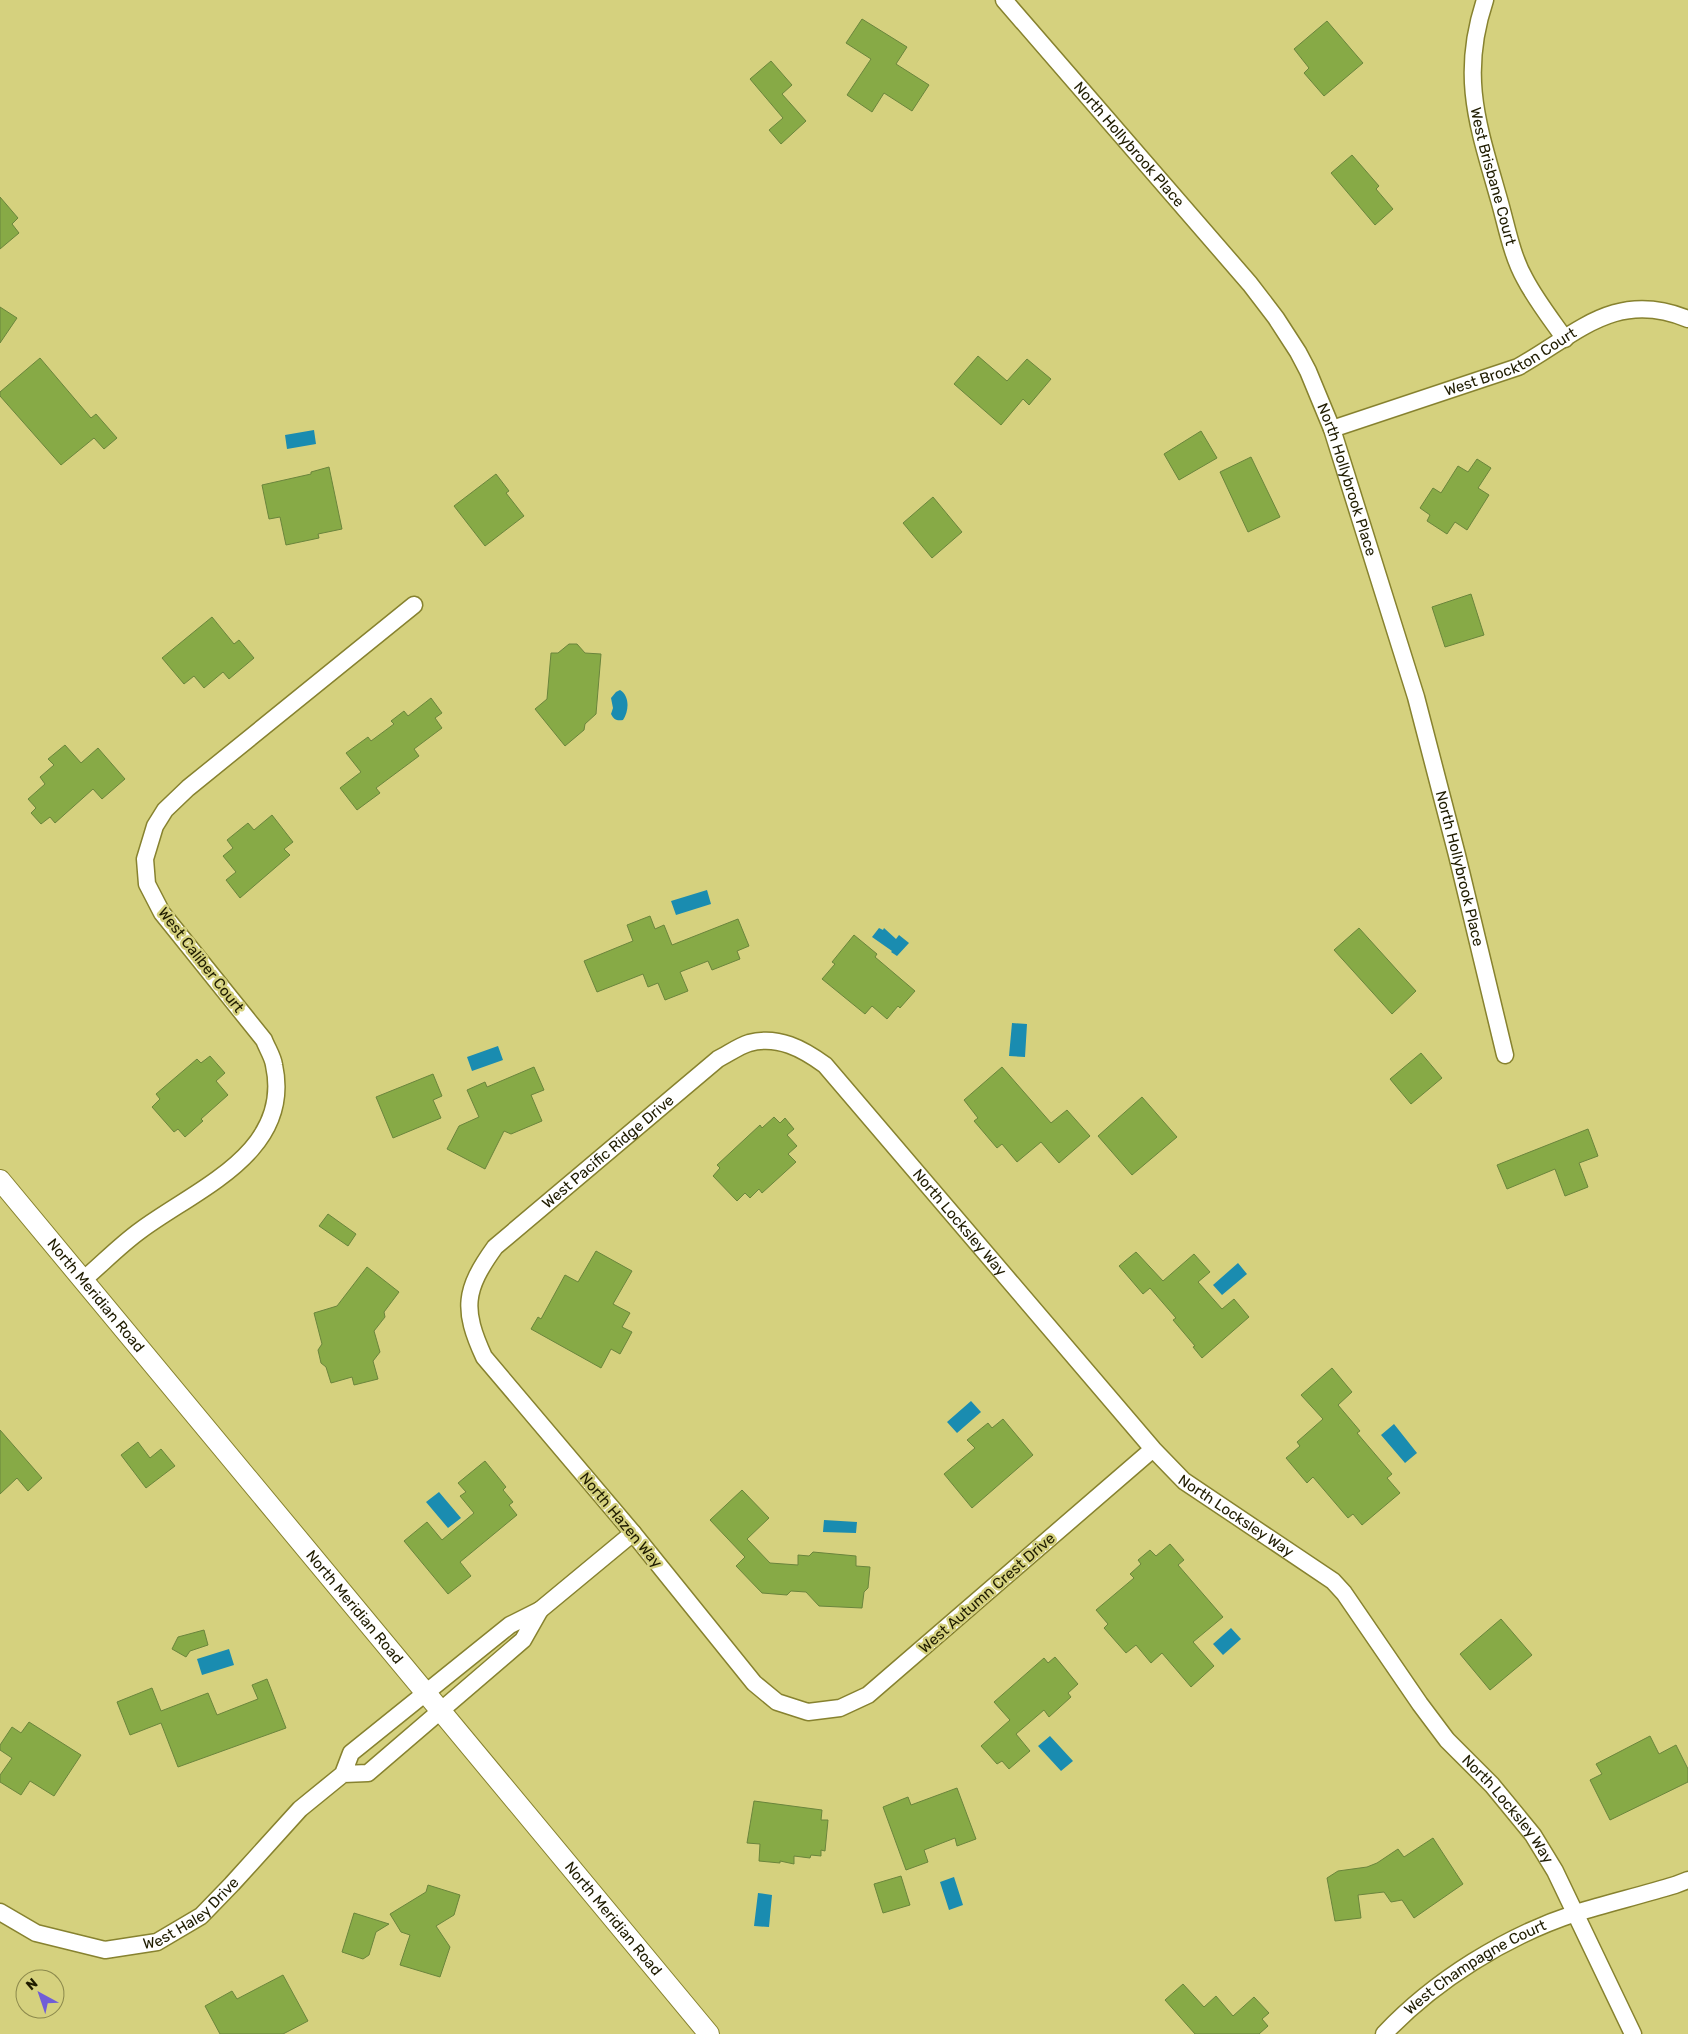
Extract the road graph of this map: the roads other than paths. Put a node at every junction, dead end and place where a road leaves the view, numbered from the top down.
1 (1004, 0) edge
2 (1485, 0) edge
3 (1688, 319) edge
4 (1565, 339) junction
5 (1332, 429) junction
6 (414, 605) dead end
7 (779, 1041) joint
8 (1506, 1055) dead end
9 (0, 1180) edge
10 (83, 1280) junction
11 (468, 1300) joint
12 (1153, 1449) junction
13 (633, 1533) junction
14 (540, 1610) junction
15 (426, 1693) junction
16 (441, 1711) junction
17 (808, 1712) joint
18 (343, 1774) junction
19 (1688, 1880) edge
20 (0, 1912) edge
21 (1575, 1914) junction
22 (709, 2034) edge
23 (1384, 2034) edge
24 (1633, 2034) edge

1 - 5 street, North Hollybrook Place
2 - 4 street, West Brisbane Court
3 - 4 street, West Brockton Court
4 - 5 street, West Brockton Court
5 - 8 street, North Hollybrook Place
6 - 10 street, West Caliber Court
7 - 11 street, West Pacific Ridge Drive
7 - 12 street, North Locksley Way
9 - 10 street, North Meridian Road
10 - 15 street, North Meridian Road
11 - 13 street, North Hazen Way
12 - 17 street, West Autumn Crest Drive
12 - 21 street, North Locksley Way
13 - 14 street, West Haley Drive
13 - 17 street, North Hazen Way
14 - 15 street, West Haley Drive
14 - 16 street, West Haley Drive
15 - 16 street, North Meridian Road
15 - 18 street, West Haley Drive
16 - 18 street, West Haley Drive
16 - 22 street, North Meridian Road
18 - 20 street, West Haley Drive
19 - 21 street, West Champagne Court
21 - 23 street, West Champagne Court
21 - 24 street, North Locksley Way

